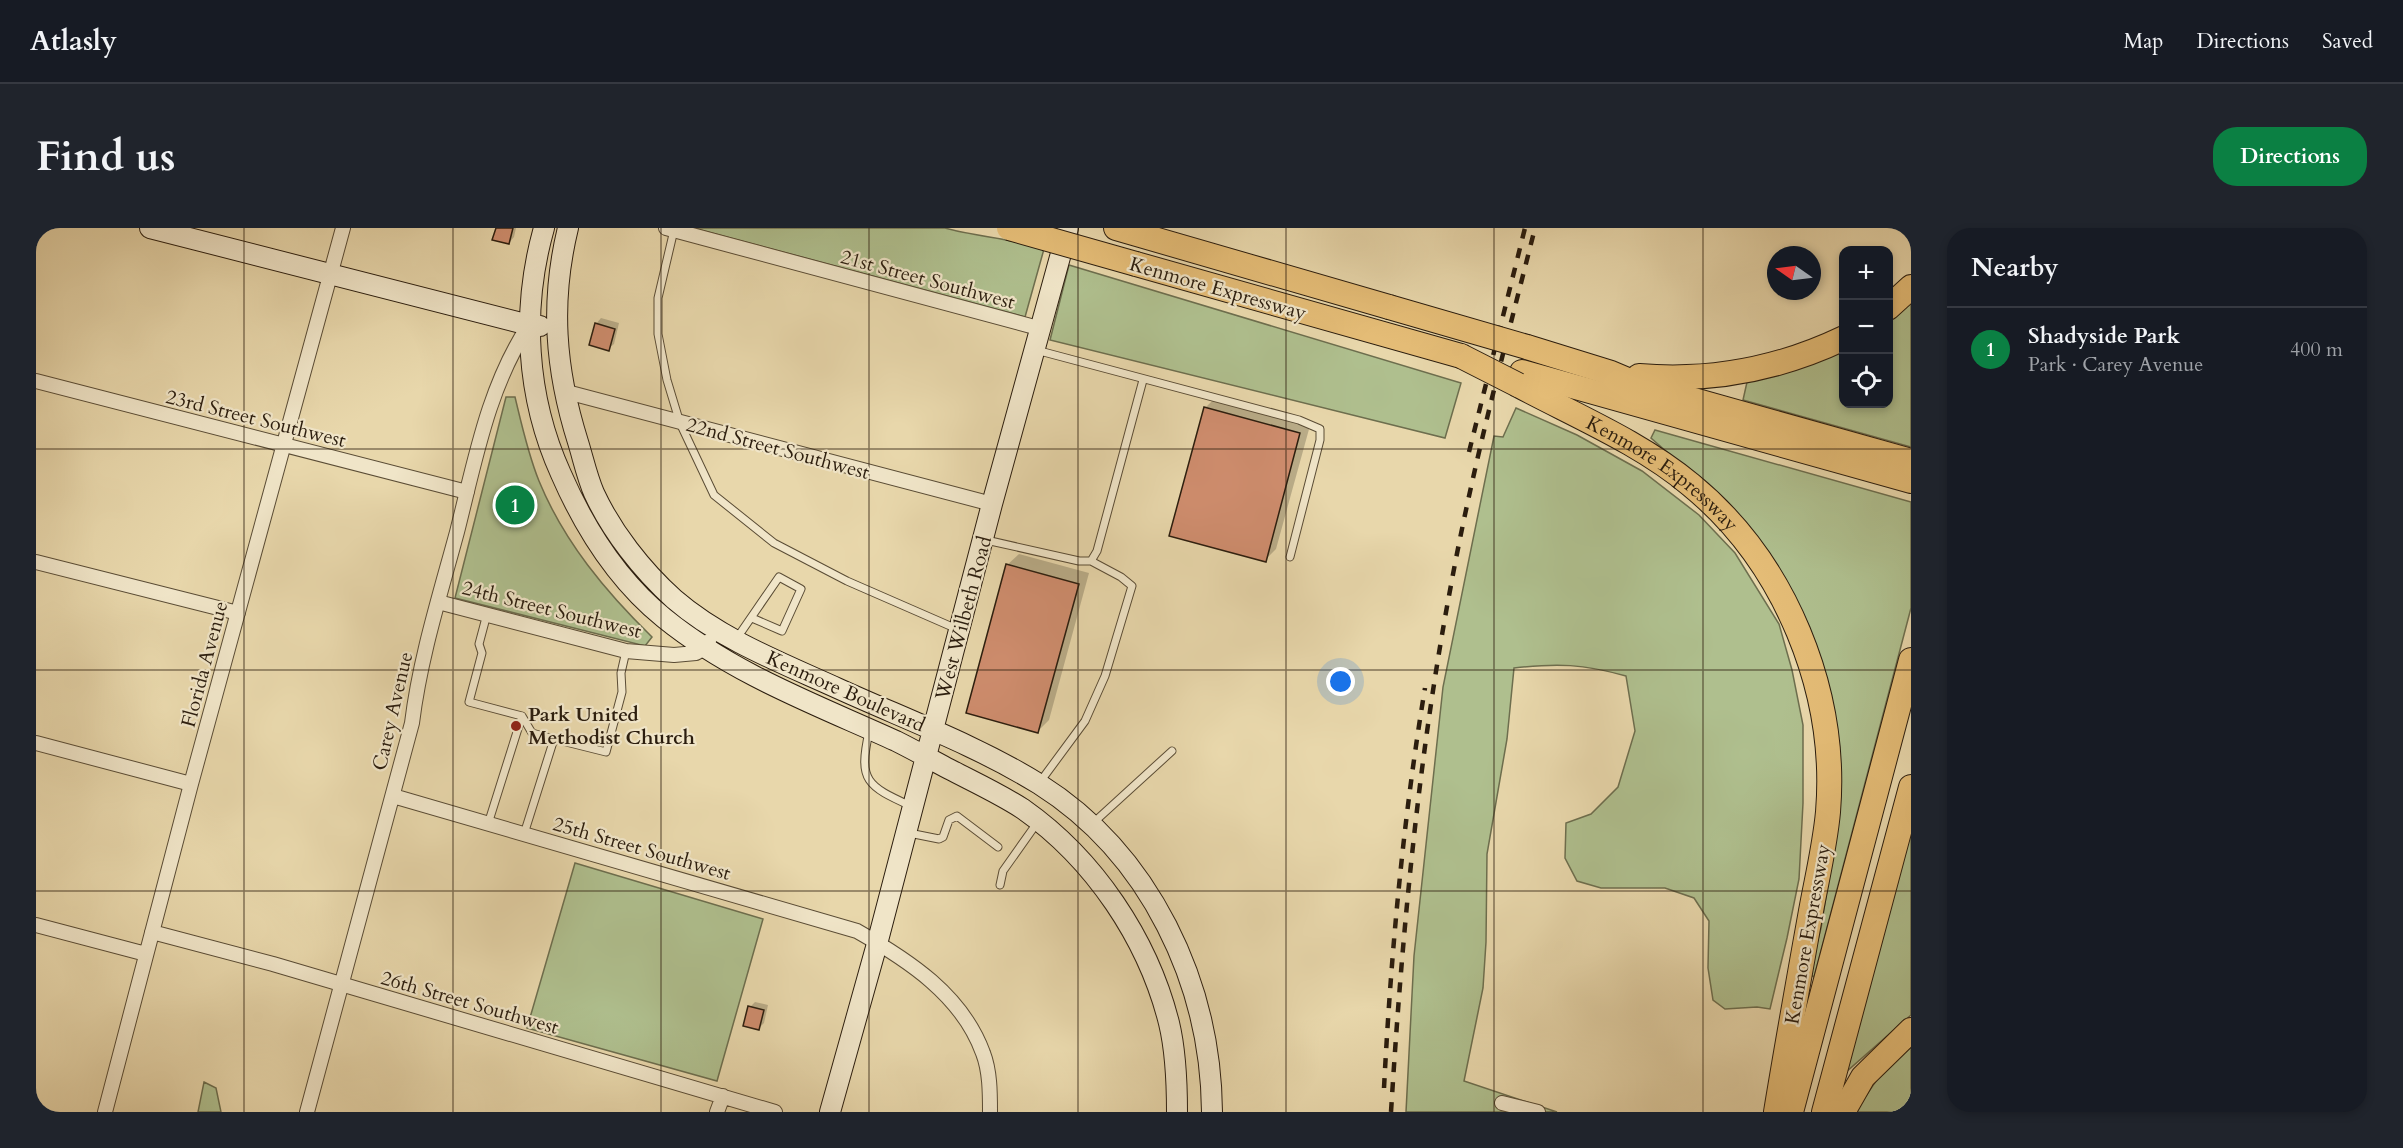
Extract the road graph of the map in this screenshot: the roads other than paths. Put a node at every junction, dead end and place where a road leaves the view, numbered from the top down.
1 (150, 228) edge
2 (343, 228) edge
3 (544, 228) edge
4 (568, 228) edge
5 (1009, 228) edge
6 (1068, 228) edge
7 (1116, 228) edge
8 (670, 229) edge
9 (330, 274) junction
10 (1911, 287) edge
11 (1893, 303) edge
12 (529, 325) junction
13 (556, 327) junction
14 (1042, 329) junction
15 (1839, 340) edge
16 (1036, 350) junction
17 (1611, 374) junction
18 (1520, 379) junction
19 (1143, 380) junction
20 (36, 381) edge
21 (563, 391) junction
22 (680, 423) junction
23 (285, 445) junction
24 (1911, 461) edge
25 (1911, 481) edge
26 (467, 492) junction
27 (992, 504) junction
28 (983, 540) junction
29 (1290, 557) dead end
30 (1091, 561) junction
31 (36, 562) edge
32 (438, 602) junction
33 (238, 613) junction
34 (487, 614) junction
35 (752, 618) junction
36 (714, 628) junction
37 (960, 630) junction
38 (736, 640) junction
39 (705, 648) junction
40 (626, 651) junction
41 (1911, 660) edge
42 (522, 716) junction
43 (870, 729) junction
44 (933, 730) junction
45 (554, 740) junction
46 (36, 743) edge
47 (1172, 751) dead end
48 (926, 757) junction
49 (191, 784) junction
50 (1039, 784) junction
51 (1911, 787) edge
52 (393, 796) junction
53 (913, 807) junction
54 (1038, 821) junction
55 (488, 824) junction
56 (1090, 826) junction
57 (907, 832) junction
58 (524, 834) junction
59 (998, 847) dead end
60 (1000, 885) dead end
61 (36, 925) edge
62 (153, 932) junction
63 (878, 944) junction
64 (146, 954) junction
65 (341, 985) junction
66 (1911, 1030) edge
67 (723, 1096) junction
68 (1502, 1103) dead end
69 (737, 1106) edge
70 (105, 1112) edge
71 (307, 1112) edge
72 (717, 1112) edge
73 (775, 1112) edge
74 (830, 1112) edge
75 (990, 1112) edge
76 (1177, 1112) edge
77 (1212, 1112) edge
78 (1538, 1112) edge
79 (1776, 1112) edge
80 (1791, 1112) edge
81 (1824, 1112) edge
82 (1843, 1112) edge

1 - 9 main road
2 - 9 street, Florida Avenue
3 - 12 main road, Kenmore Boulevard
4 - 13 main road, Kenmore Boulevard
5 - 18 highway, Kenmore Expressway, bridge
6 - 14 main road, West Wilbeth Road
7 - 17 highway, Kenmore Expressway, bridge
8 - 14 street, 21st Street Southwest
8 - 22 lane
9 - 12 main road
9 - 23 street, Florida Avenue
10 - 11 highway
12 - 13 main road
12 - 26 street, Carey Avenue
12 - 39 main road, Kenmore Boulevard
13 - 21 main road, Kenmore Boulevard
14 - 16 main road, West Wilbeth Road
15 - 17 highway
16 - 19 lane
16 - 27 main road, West Wilbeth Road
17 - 24 highway, Kenmore Expressway
18 - 25 highway
18 - 79 highway, Kenmore Expressway
19 - 29 lane
19 - 30 lane
20 - 23 street, 23rd Street Southwest
21 - 22 street, 22nd Street Southwest
21 - 36 main road, Kenmore Boulevard
22 - 27 street, 22nd Street Southwest
22 - 37 lane
23 - 26 street, 23rd Street Southwest
23 - 33 street, Florida Avenue
26 - 32 street, Carey Avenue
27 - 28 main road, West Wilbeth Road
28 - 30 lane
28 - 37 main road, West Wilbeth Road
30 - 50 lane
31 - 33 street
32 - 34 street, 24th Street Southwest
32 - 52 street, Carey Avenue
33 - 49 street, Florida Avenue
34 - 40 street, 24th Street Southwest
34 - 42 lane
35 - 35 lane
35 - 38 lane
36 - 38 main road, Kenmore Boulevard
36 - 39 street
37 - 44 main road, West Wilbeth Road
38 - 44 main road, Kenmore Boulevard
39 - 40 street, 24th Street Southwest
39 - 43 main road, Kenmore Boulevard
40 - 45 lane
41 - 80 highway
42 - 45 lane
42 - 55 lane
43 - 48 main road, Kenmore Boulevard
43 - 53 lane
44 - 48 main road, West Wilbeth Road
44 - 50 main road, Kenmore Boulevard
45 - 58 lane
46 - 49 street
47 - 56 lane
48 - 53 main road, West Wilbeth Road
48 - 54 main road, Kenmore Boulevard
49 - 62 street, Florida Avenue
50 - 56 main road, Kenmore Boulevard
51 - 81 highway
52 - 55 street, 25th Street Southwest
52 - 65 street, Carey Avenue
53 - 57 main road, West Wilbeth Road
54 - 60 lane
54 - 76 main road, Kenmore Boulevard
55 - 58 street, 25th Street Southwest
56 - 77 main road, Kenmore Boulevard
57 - 59 lane
57 - 63 main road, West Wilbeth Road
58 - 63 street, 25th Street Southwest
61 - 64 street
62 - 64 street, Florida Avenue
62 - 65 street, 26th Street Southwest
63 - 74 main road, West Wilbeth Road
63 - 75 street, 25th Street Southwest
64 - 70 street, Florida Avenue
65 - 67 street, 26th Street Southwest
65 - 71 street, Carey Avenue
66 - 82 highway
67 - 69 street, 26th Street Southwest
67 - 72 street
68 - 78 street
69 - 73 street, 26th Street Southwest

